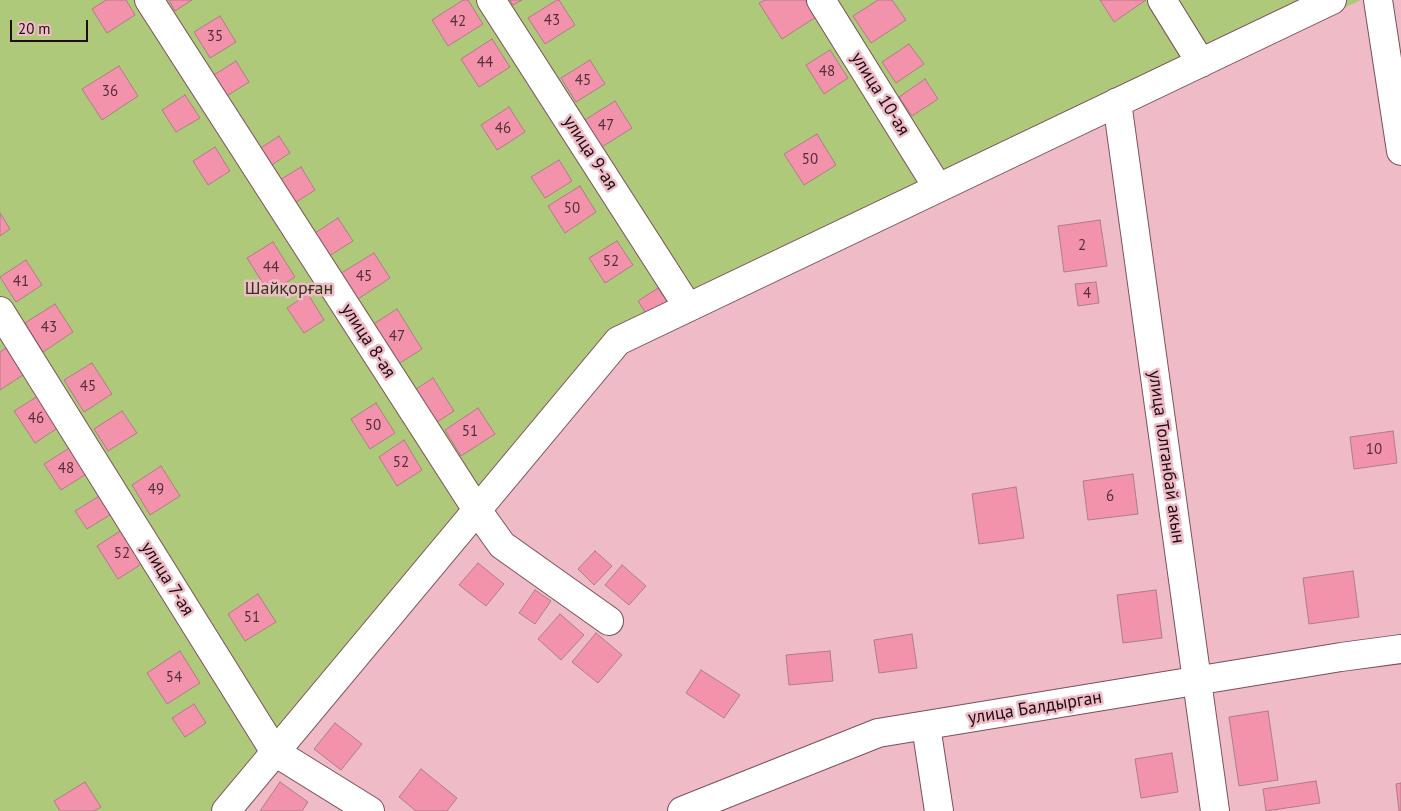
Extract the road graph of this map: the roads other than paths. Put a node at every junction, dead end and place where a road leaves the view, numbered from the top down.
1 (149, 0) edge
2 (491, 0) edge
3 (821, 0) edge
4 (1162, 0) edge
5 (1332, 0) edge
6 (1378, 0) edge
7 (1201, 63) junction
8 (1117, 102) junction
9 (1401, 151) edge
10 (938, 188) junction
11 (688, 307) junction
12 (0, 311) edge
13 (477, 510) junction
14 (609, 621) dead end
15 (1401, 649) edge
16 (1197, 681) junction
17 (926, 726) junction
18 (275, 752) junction
19 (226, 811) edge
20 (370, 811) edge
21 (682, 811) edge
22 (938, 811) edge
23 (1215, 811) edge

1 - 13 street, улица 8-ая
2 - 11 street, улица 9-ая
3 - 10 street, улица 10-ая
4 - 7 street
5 - 7 street
6 - 9 street
7 - 8 street
8 - 10 street
8 - 16 street, улица Толганбай акын
10 - 11 street
11 - 13 street
12 - 18 street, улица 7-ая
13 - 14 street, улица 8-ая
13 - 18 street
15 - 16 street, улица Балдырган
16 - 17 street, улица Балдырган
16 - 23 street, улица Толганбай акын
17 - 21 street, улица Балдырган
17 - 22 street
18 - 19 street
18 - 20 street, улица 7-ая

